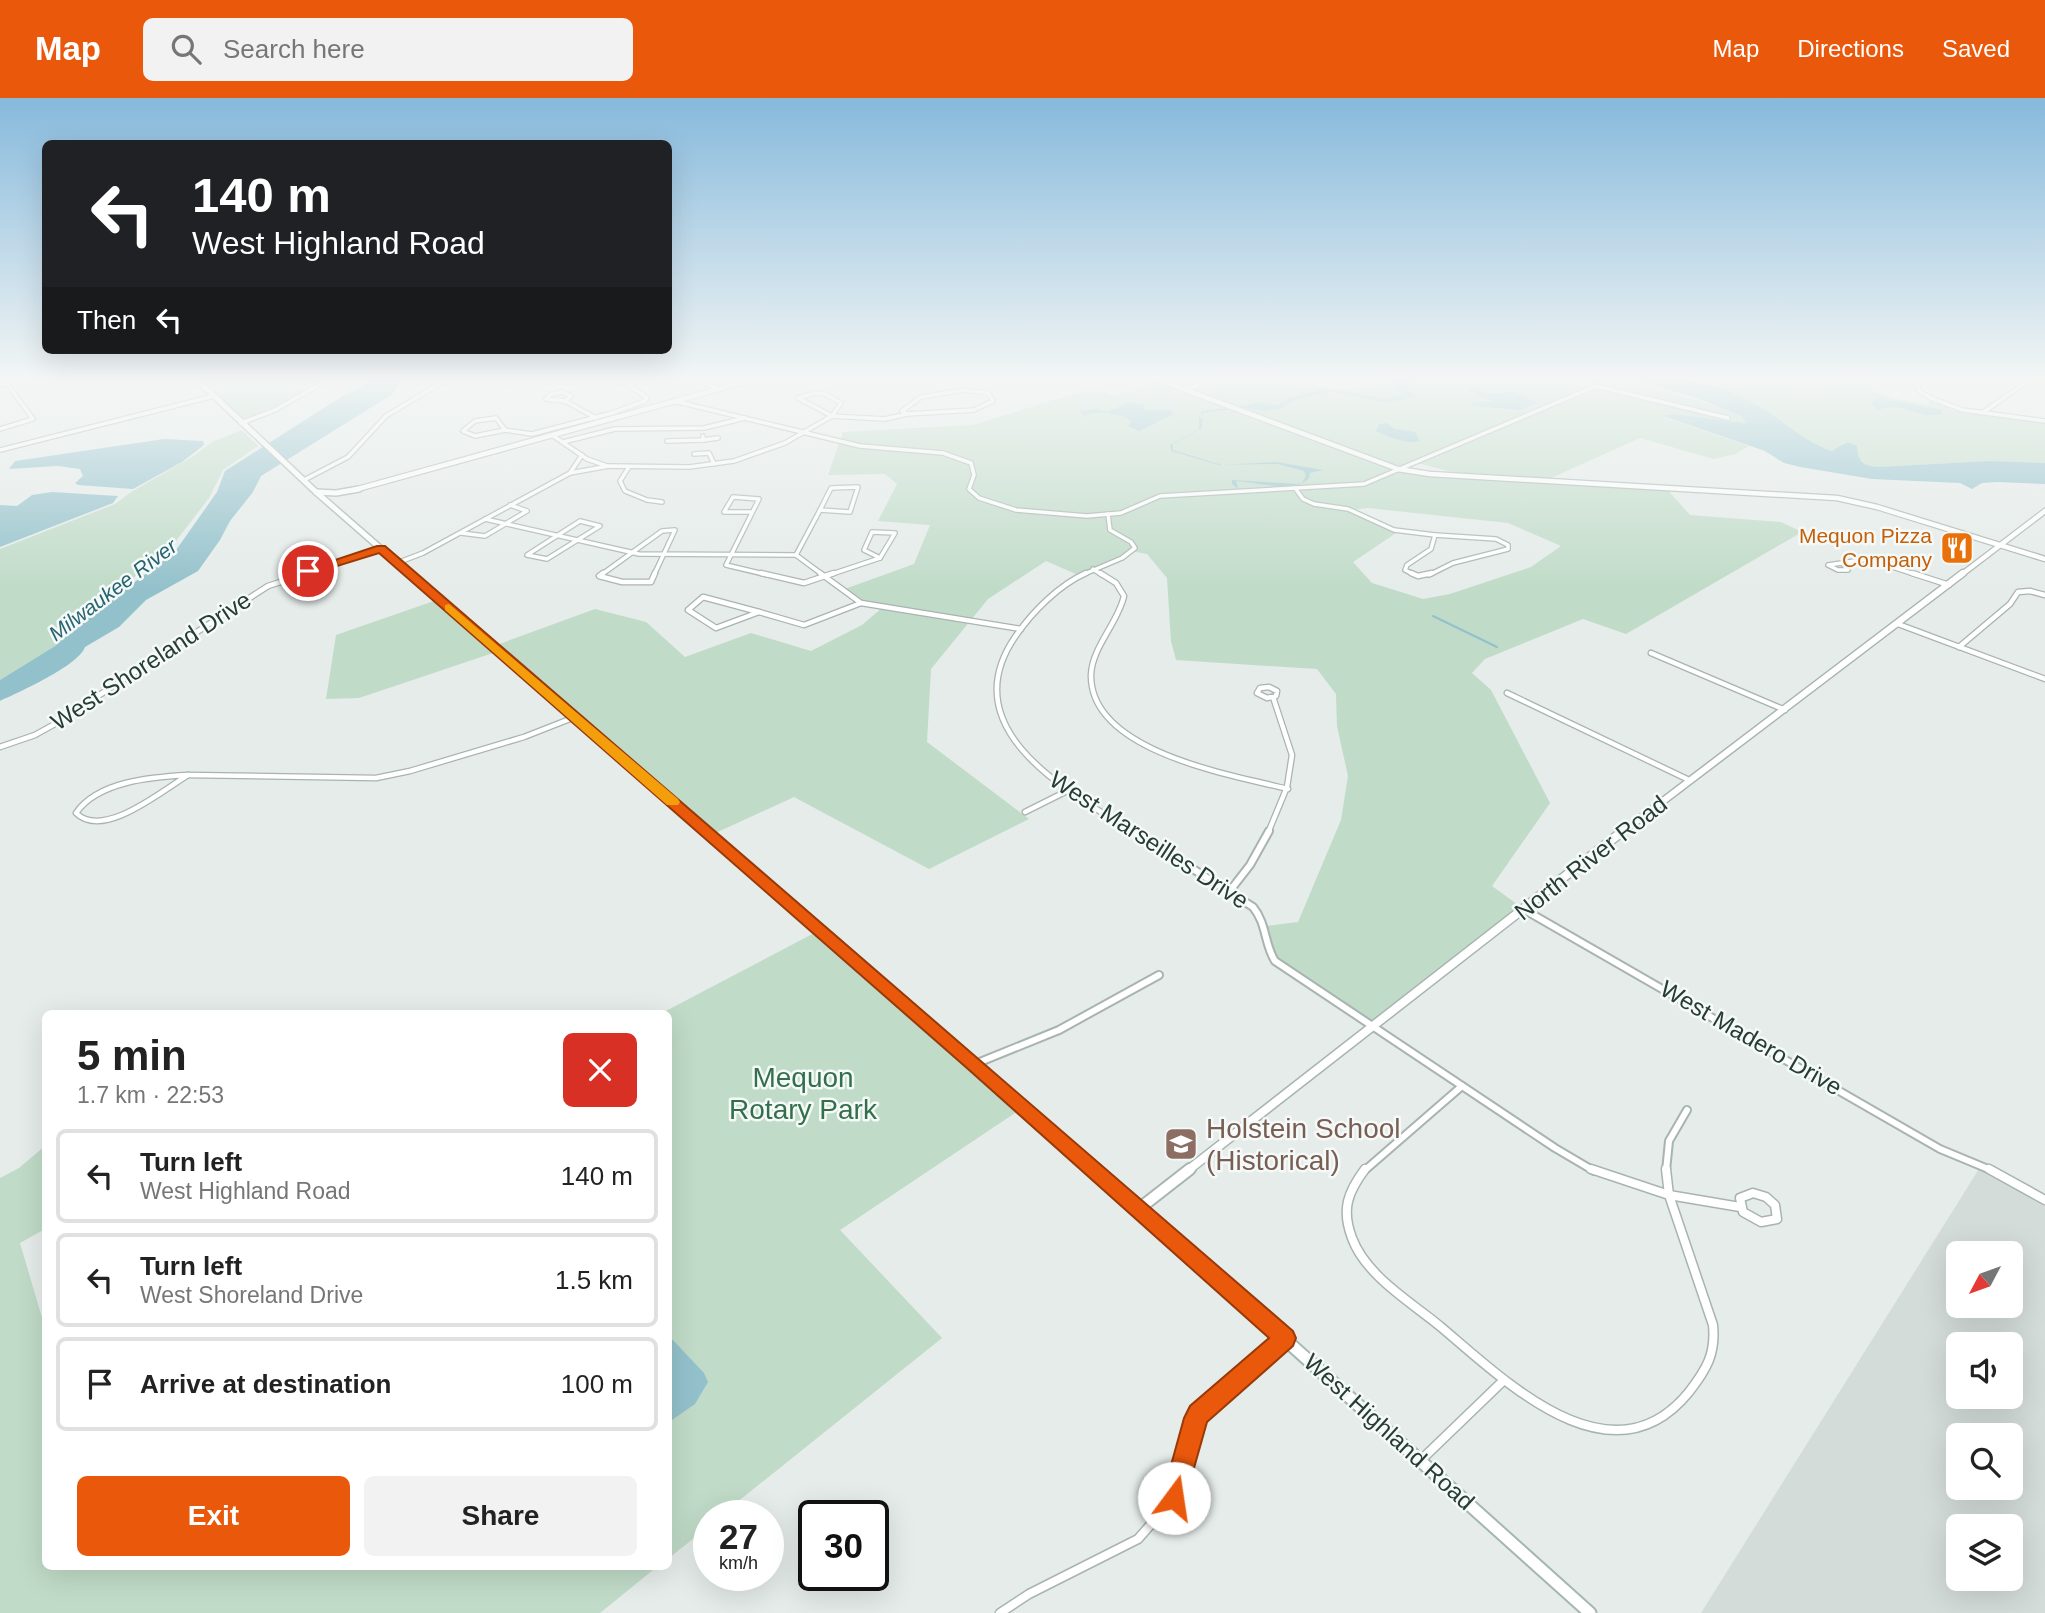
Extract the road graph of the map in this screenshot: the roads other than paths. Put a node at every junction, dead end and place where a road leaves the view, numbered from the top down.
1 (268, 448) edge
2 (357, 448) edge
3 (507, 448) edge
4 (571, 448) edge
5 (773, 448) edge
6 (880, 448) edge
7 (1341, 448) edge
8 (1450, 448) edge
9 (694, 454) dead end
10 (582, 455) junction
11 (714, 464) junction
12 (609, 466) junction
13 (629, 467) junction
14 (1398, 469) junction
15 (569, 473) junction
16 (304, 480) junction
17 (1295, 488) junction
18 (359, 489) junction
19 (316, 492) junction
20 (324, 499) junction
21 (662, 502) dead end
22 (510, 505) junction
23 (820, 510) junction
24 (752, 512) junction
25 (2045, 512) edge
26 (1108, 514) junction
27 (485, 519) junction
28 (506, 524) junction
29 (460, 533) junction
30 (1435, 535) junction
31 (556, 536) junction
32 (578, 541) junction
33 (2001, 545) junction
34 (381, 548) junction
35 (629, 552) junction
36 (663, 555) junction
37 (732, 555) junction
38 (796, 555) junction
39 (880, 558) junction
40 (2045, 559) edge
41 (397, 563) junction
42 (1843, 564) dead end
43 (1093, 569) junction
44 (823, 576) junction
45 (1949, 584) junction
46 (2045, 595) edge
47 (861, 603) junction
48 (759, 612) junction
49 (1898, 624) junction
50 (1021, 629) junction
51 (1959, 647) junction
52 (1651, 653) dead end
53 (2045, 678) edge
54 (1507, 693) dead end
55 (1273, 697) dead end
56 (1785, 709) junction
57 (575, 717) junction
58 (0, 747) edge
59 (188, 775) junction
60 (1689, 780) junction
61 (1288, 789) junction
62 (1069, 790) junction
63 (1025, 812) dead end
64 (1229, 892) junction
65 (1525, 910) junction
66 (1159, 975) dead end
67 (1375, 1027) junction
68 (975, 1064) junction
69 (1462, 1086) junction
70 (1687, 1110) dead end
71 (1669, 1195) junction
72 (2045, 1200) edge
73 (1740, 1207) junction
74 (1140, 1208) junction
75 (1285, 1338) junction
76 (1504, 1380) junction
77 (1421, 1460) junction
78 (1000, 1613) edge
79 (1590, 1613) edge

1 - 16 main road, West Highland Road
2 - 16 street
3 - 18 street
4 - 10 street
5 - 11 street
6 - 26 street
7 - 14 street
8 - 14 street
9 - 11 street
10 - 12 street
10 - 15 street
11 - 13 street
12 - 13 street
12 - 15 street
13 - 21 street
14 - 17 street
14 - 33 street
15 - 22 street
16 - 19 main road, West Highland Road
17 - 26 street
17 - 30 street
18 - 19 main road
18 - 20 street
19 - 20 main road, West Highland Road
20 - 34 main road, West Highland Road
22 - 27 street
22 - 28 street
23 - 23 street
23 - 38 street
24 - 24 street
24 - 37 street
25 - 33 street, North River Road
26 - 43 street, West Marseilles Drive
27 - 28 street
27 - 29 street
28 - 29 street
28 - 31 street
29 - 41 street
30 - 30 street
31 - 32 street
31 - 32 street
31 - 32 street
32 - 35 street
33 - 40 street
33 - 45 street, North River Road
34 - 41 main road, West Highland Road
34 - 58 street, West Shoreland Drive
35 - 36 street
35 - 36 street
35 - 36 street
36 - 37 street
37 - 38 street
37 - 44 street
38 - 44 street
39 - 39 street
39 - 44 street
41 - 57 main road, West Highland Road
42 - 45 street
43 - 50 street, West Marseilles Drive
43 - 61 street
44 - 47 street
45 - 49 street, North River Road
46 - 51 street
47 - 48 street
47 - 50 street
48 - 48 street
49 - 51 street
49 - 56 street, North River Road
50 - 62 street, West Marseilles Drive
51 - 53 street
52 - 56 street
54 - 60 street
55 - 61 street
56 - 60 street, North River Road
57 - 59 street
57 - 68 main road, West Highland Road
59 - 59 street
60 - 65 street, North River Road
61 - 64 street
62 - 63 street
62 - 64 street, West Marseilles Drive
64 - 67 street, West Marseilles Drive
65 - 67 street, North River Road
65 - 72 street, West Madero Drive
66 - 68 street
67 - 69 street, West Marseilles Drive
67 - 74 street, North River Road
68 - 74 main road, West Highland Road
69 - 71 street, West Marseilles Drive
69 - 76 street
70 - 71 street
71 - 73 street, West Marseilles Drive
71 - 76 street
73 - 73 street
74 - 75 main road, West Highland Road
75 - 77 main road, West Highland Road
75 - 78 street
76 - 77 street
77 - 79 main road, West Highland Road

